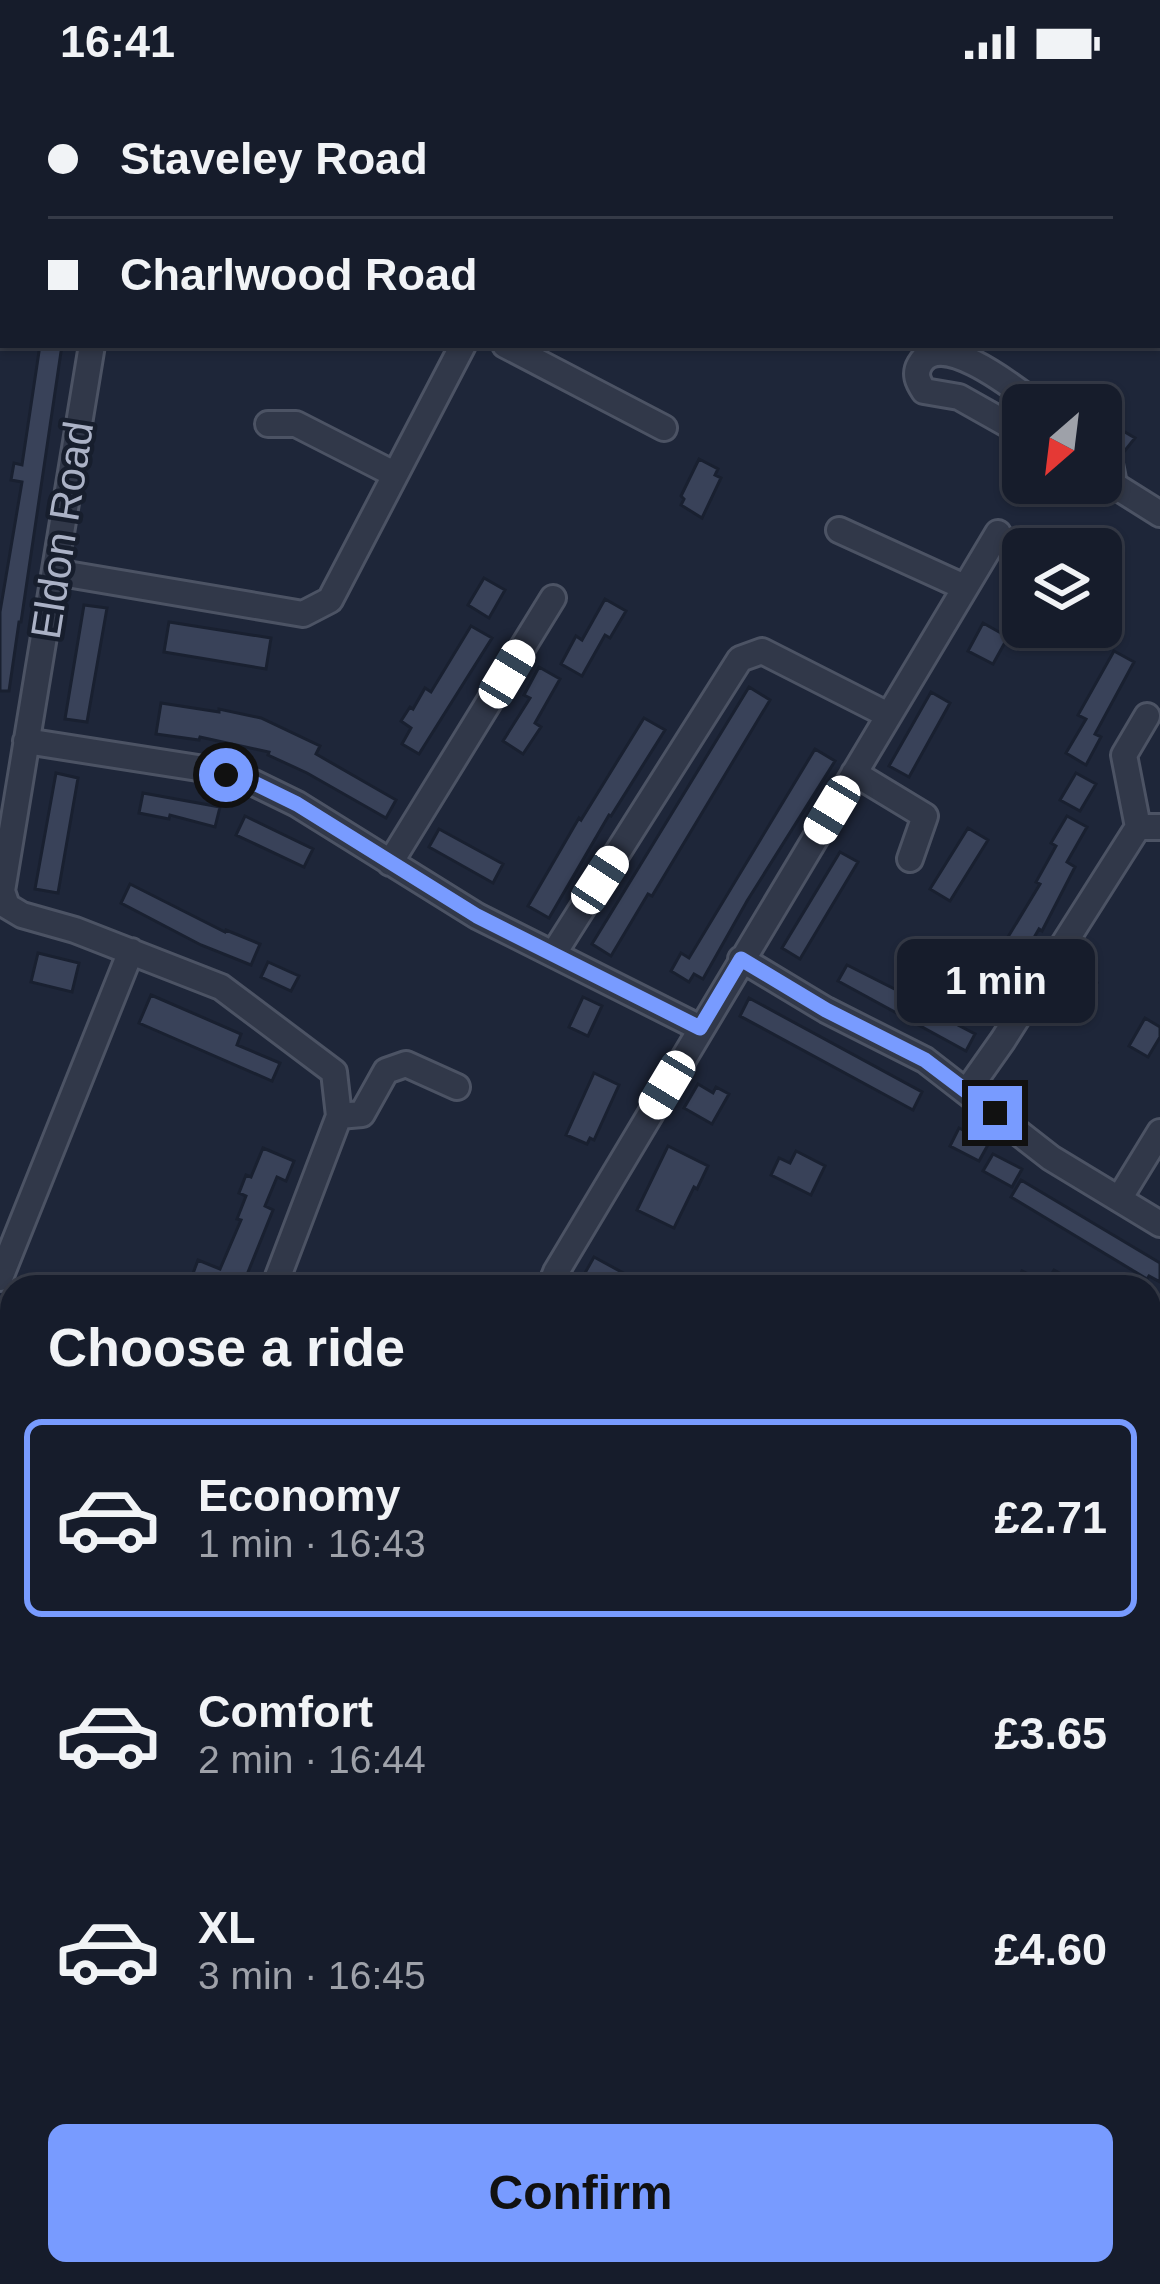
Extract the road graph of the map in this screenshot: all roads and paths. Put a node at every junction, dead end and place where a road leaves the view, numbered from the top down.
1 (92, 348) edge
2 (461, 348) edge
3 (511, 348) edge
4 (958, 357) junction
5 (1008, 384) edge
6 (952, 394) junction
7 (1002, 421) edge
8 (268, 424) dead end
9 (664, 428) dead end
10 (394, 474) junction
11 (1122, 490) edge
12 (1160, 514) edge
13 (839, 530) dead end
14 (998, 533) dead end
15 (55, 572) junction
16 (964, 587) junction
17 (553, 598) dead end
18 (888, 716) junction
19 (1147, 716) dead end
20 (26, 741) junction
21 (854, 773) junction
22 (1149, 827) edge
23 (910, 859) dead end
24 (390, 863) junction
25 (131, 951) junction
26 (554, 953) junction
27 (741, 959) junction
28 (700, 1028) junction
29 (457, 1087) dead end
30 (967, 1090) junction
31 (339, 1116) junction
32 (1160, 1132) edge
33 (1119, 1199) junction
34 (1160, 1224) edge
35 (1, 1275) edge
36 (279, 1275) edge
37 (555, 1275) edge

1 - 15 street, Eldon Road
2 - 10 street
3 - 9 street
4 - 5 street
4 - 6 street
4 - 6 street
6 - 7 street
8 - 10 street
10 - 15 street
11 - 12 street
13 - 16 street
14 - 16 street
15 - 20 street, Eldon Road
16 - 18 street
17 - 24 street
18 - 21 street
18 - 26 street
19 - 22 street
20 - 24 street
20 - 25 street, Eldon Road
21 - 23 street
21 - 27 street
22 - 30 street
24 - 26 street
25 - 31 street, Eldon Road
25 - 35 street
26 - 28 street
27 - 28 street
27 - 30 street
28 - 37 street
29 - 31 street
30 - 33 street
31 - 36 street
32 - 33 street
33 - 34 street

